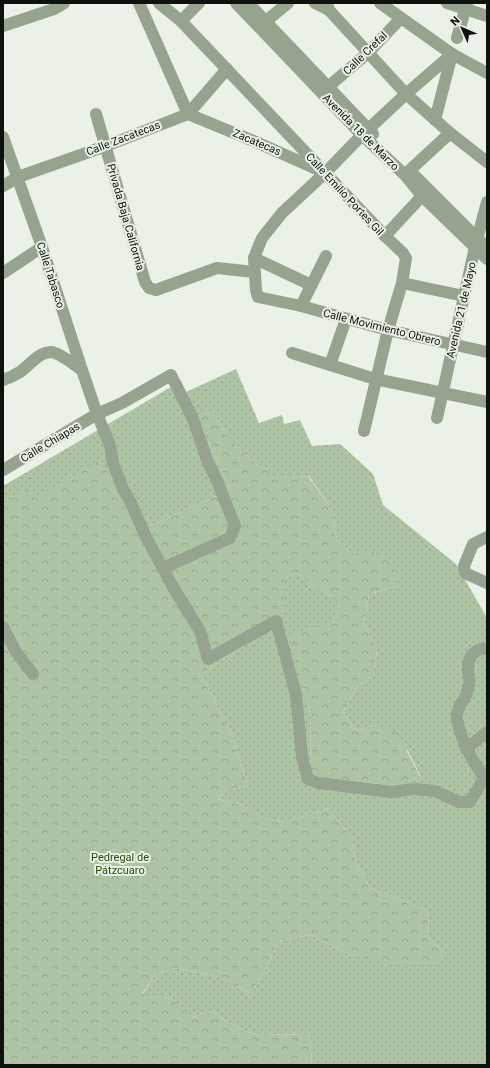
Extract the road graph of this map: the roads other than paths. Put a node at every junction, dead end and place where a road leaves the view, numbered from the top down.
1 (64, 3) edge
2 (139, 3) edge
3 (159, 3) edge
4 (199, 3) edge
5 (236, 3) edge
6 (248, 3) edge
7 (288, 3) edge
8 (315, 3) edge
9 (380, 3) edge
10 (446, 3) edge
11 (328, 6) edge
12 (467, 6) edge
13 (487, 16) edge
14 (400, 18) junction
15 (181, 21) junction
16 (266, 21) junction
17 (3, 26) edge
18 (457, 38) dead end
19 (369, 52) junction
20 (452, 54) junction
21 (227, 69) junction
22 (487, 73) edge
23 (329, 86) junction
24 (406, 94) junction
25 (96, 114) dead end
26 (188, 114) junction
27 (435, 120) junction
28 (365, 132) junction
29 (450, 133) junction
30 (3, 137) edge
31 (106, 146) junction
32 (487, 162) edge
33 (410, 170) junction
34 (325, 173) junction
35 (18, 177) junction
36 (3, 186) edge
37 (430, 199) junction
38 (487, 202) edge
39 (385, 236) junction
40 (476, 243) junction
41 (42, 247) junction
42 (487, 248) edge
43 (326, 256) dead end
44 (254, 258) junction
45 (487, 259) edge
46 (254, 272) junction
47 (3, 273) edge
48 (402, 283) junction
49 (311, 285) junction
50 (464, 296) junction
51 (301, 306) junction
52 (346, 319) junction
53 (388, 330) junction
54 (453, 344) junction
55 (487, 352) edge
56 (292, 353) dead end
57 (330, 365) junction
58 (82, 370) junction
59 (375, 379) junction
60 (3, 380) edge
61 (442, 392) junction
62 (487, 402) edge
63 (97, 414) junction
64 (437, 418) dead end
65 (364, 431) dead end
66 (3, 470) edge
67 (487, 537) edge
68 (163, 568) junction
69 (487, 583) edge
70 (3, 627) edge
71 (487, 649) edge
72 (33, 674) dead end
73 (487, 732) edge
74 (466, 749) junction
75 (485, 778) edge

1 - 17 street
2 - 26 street
3 - 15 street, Calle Emilio Portes Gil
4 - 15 street
5 - 28 street, Avenida 18 de Marzo
6 - 16 street, Avenida 18 de Marzo
7 - 16 street
8 - 11 street
9 - 14 street
10 - 12 street
11 - 19 street
12 - 13 street
12 - 18 street
14 - 19 street, Calle Crefal
14 - 20 street
15 - 21 street, Calle Emilio Portes Gil
16 - 23 street, Avenida 18 de Marzo
19 - 23 street, Calle Crefal
19 - 24 street
20 - 22 street
20 - 24 street
20 - 27 street
21 - 26 street, Calle Zacatecas
21 - 34 street, Calle Emilio Portes Gil
23 - 28 street, Avenida 18 de Marzo
24 - 27 street
24 - 28 street
25 - 31 street, Privada Baja California
26 - 31 street, Calle Zacatecas
26 - 34 street, Zacatecas
27 - 29 street
28 - 33 street, Avenida 18 de Marzo
28 - 34 street
28 - 37 street, Avenida 18 de Marzo
29 - 32 street
29 - 33 street
30 - 35 street, Calle Tabasco
31 - 35 street, Calle Zacatecas
31 - 46 street, Privada Baja California
33 - 37 street, Avenida 18 de Marzo
34 - 39 street, Calle Emilio Portes Gil
34 - 44 street
35 - 36 street, Calle Zacatecas
35 - 41 street, Calle Tabasco
37 - 39 street
37 - 40 street, Avenida 18 de Marzo
38 - 40 street, Avenida 21 de Mayo
39 - 48 street, Calle Emilio Portes Gil
40 - 42 street, Avenida 18 de Marzo
40 - 45 street, Avenida 18 de Marzo
40 - 50 street, Avenida 21 de Mayo
41 - 47 street
41 - 58 street, Calle Tabasco
43 - 49 street
44 - 46 street
44 - 49 street
46 - 51 street, Calle Movimiento Obrero
48 - 50 street
48 - 53 street, Calle Emilio Portes Gil
49 - 51 street
50 - 54 street, Avenida 21 de Mayo
51 - 52 street, Calle Movimiento Obrero
52 - 53 street, Calle Movimiento Obrero
52 - 57 street
53 - 54 street, Calle Movimiento Obrero
53 - 59 street, Calle Emilio Portes Gil
54 - 55 street, Calle Movimiento Obrero
54 - 61 street, Avenida 21 de Mayo
56 - 57 street
57 - 59 street
58 - 60 street
58 - 63 street, Calle Tabasco
59 - 61 street
59 - 65 street, Calle Emilio Portes Gil
61 - 62 street
61 - 64 street, Avenida 21 de Mayo
63 - 66 street, Calle Chiapas
63 - 68 street, Calle Tabasco
63 - 68 street, Calle Chiapas
67 - 69 street
68 - 75 street, Calle Tabasco
70 - 72 street
71 - 74 street
73 - 74 street
74 - 75 street

